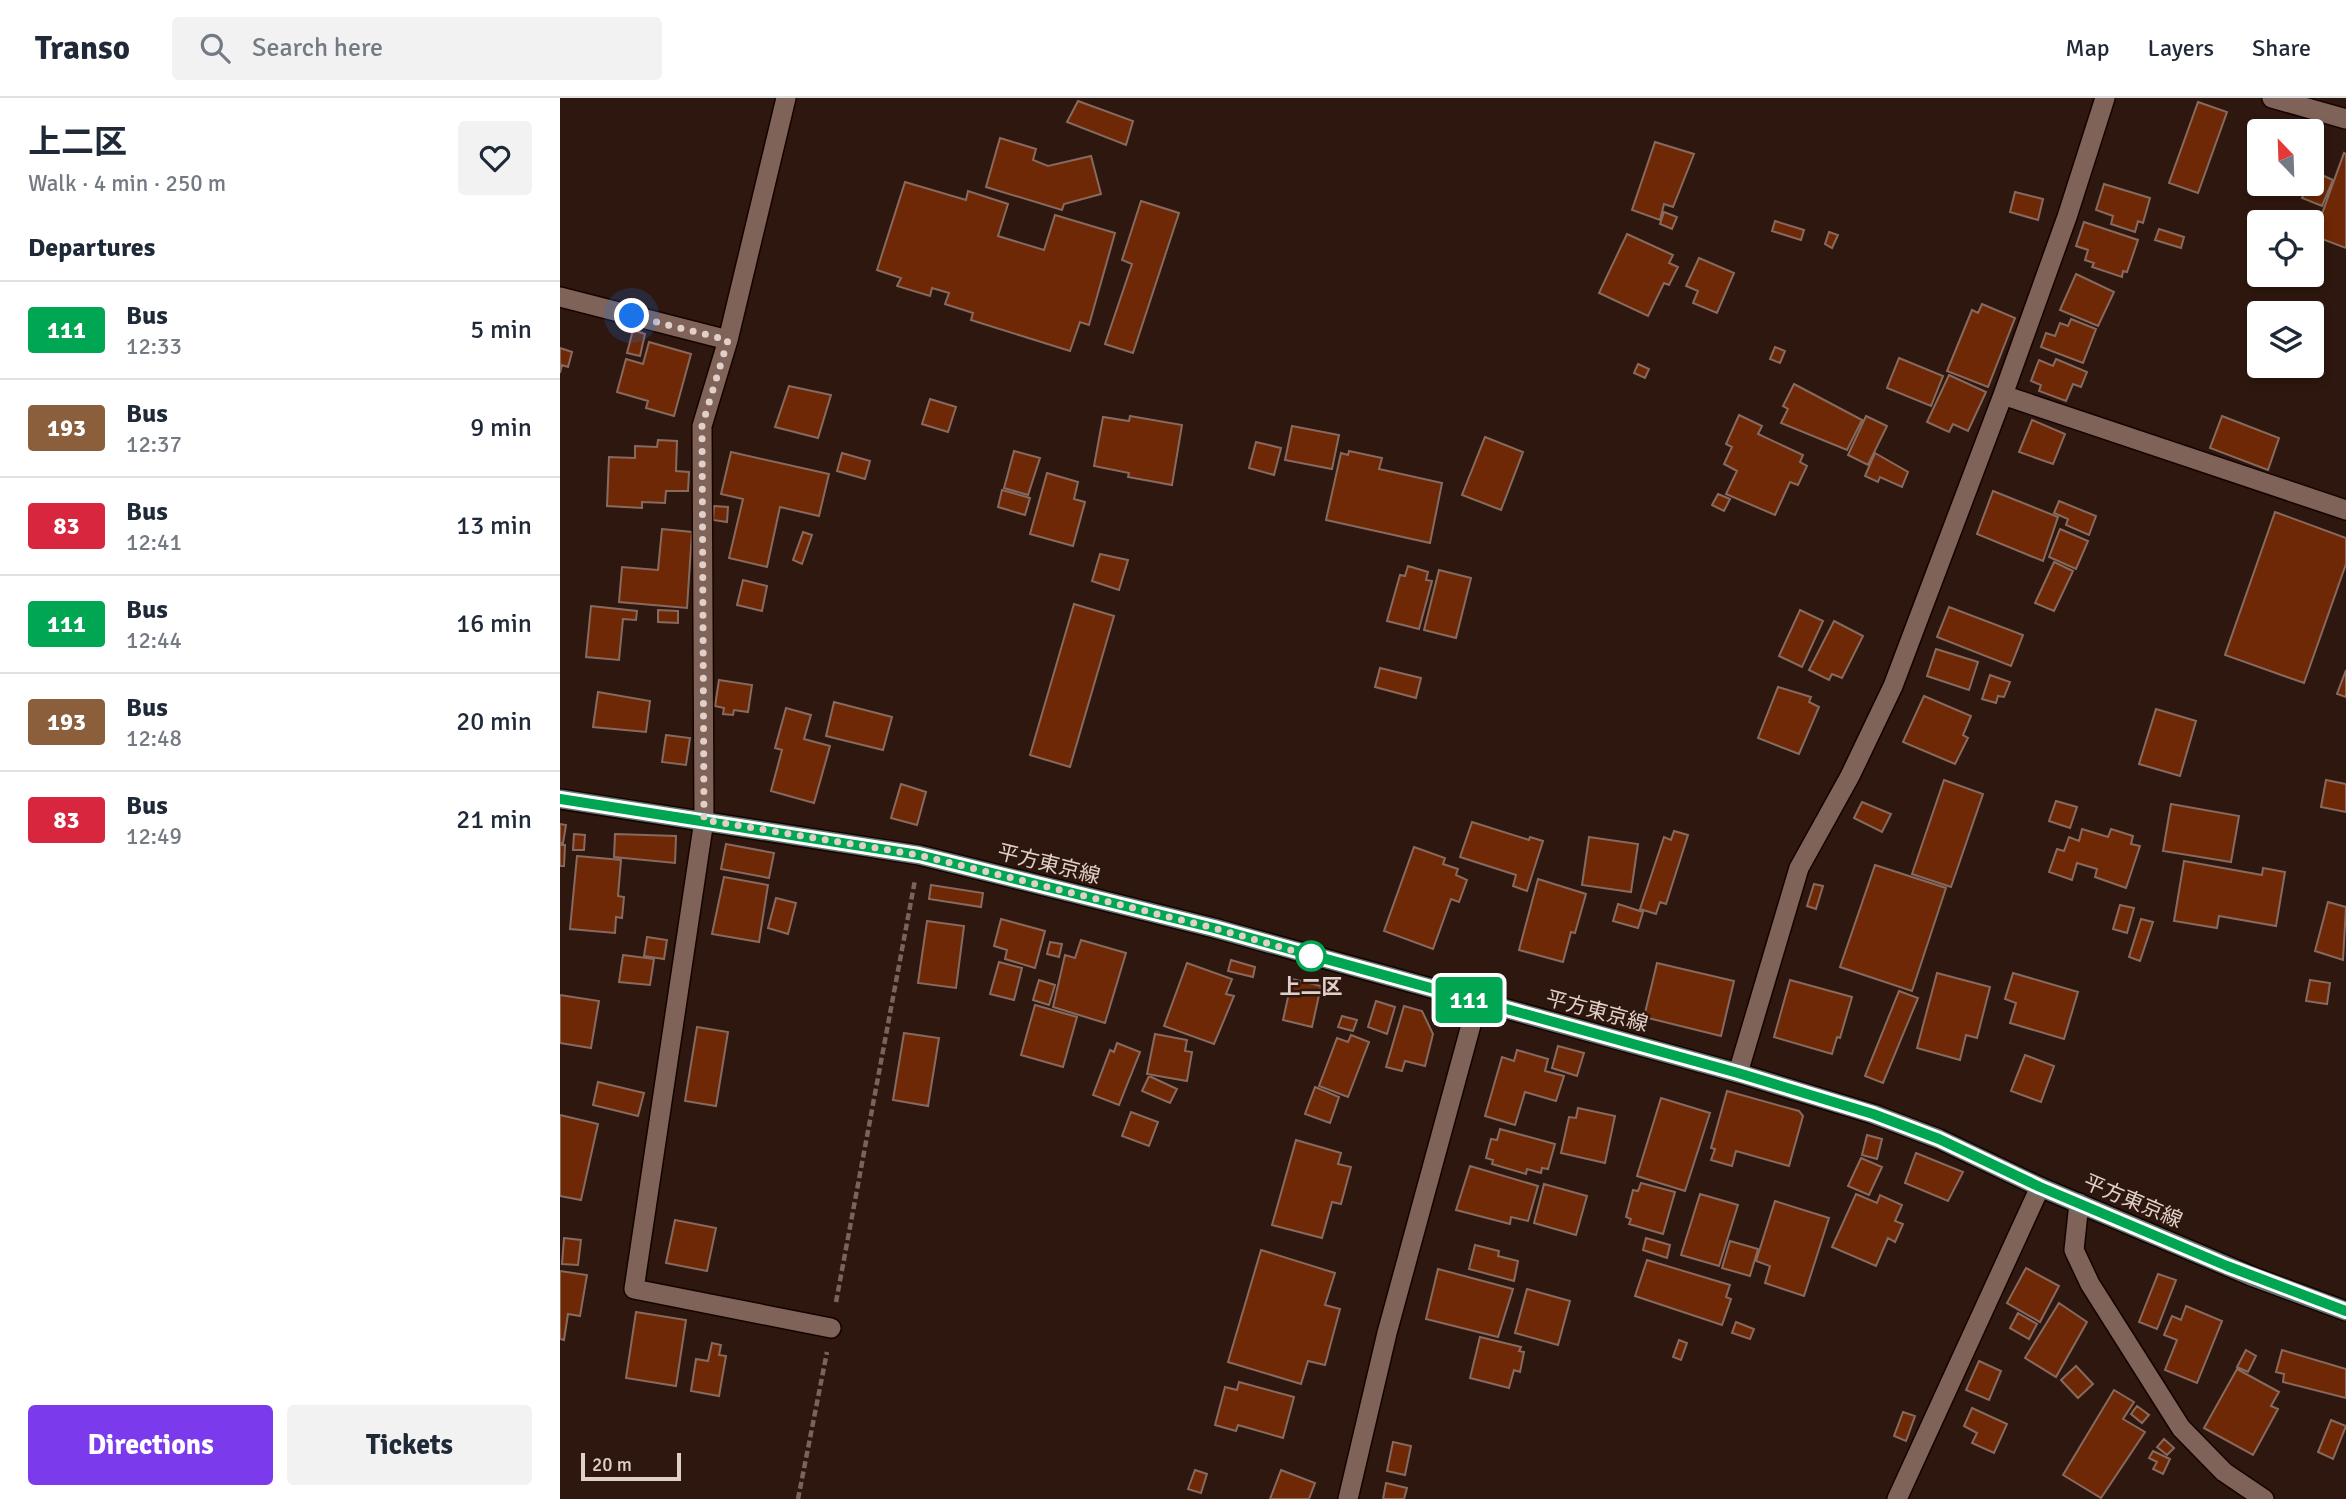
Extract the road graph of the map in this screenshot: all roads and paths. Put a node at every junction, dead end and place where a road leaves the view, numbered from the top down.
1 (786, 98) edge
2 (2105, 98) edge
3 (2272, 98) edge
4 (2346, 119) edge
5 (560, 298) edge
6 (728, 340) junction
7 (2003, 395) junction
8 (2346, 510) edge
9 (560, 799) edge
10 (704, 820) junction
11 (919, 855) junction
12 (1477, 1003) junction
13 (1738, 1073) junction
14 (2040, 1187) junction
15 (2080, 1203) junction
16 (2346, 1311) edge
17 (831, 1328) junction
18 (798, 1499) edge
19 (1349, 1499) edge
20 (1897, 1499) edge
21 (2264, 1499) edge

1 - 6 street
2 - 7 street
3 - 4 street
5 - 6 street
6 - 10 street
7 - 8 street
7 - 13 street
9 - 10 main road, 平方東京線
10 - 11 main road, 平方東京線
10 - 17 street
11 - 12 main road, 平方東京線
11 - 17 path
12 - 13 main road, 平方東京線
12 - 19 street
13 - 14 main road, 平方東京線
14 - 15 main road, 平方東京線
14 - 20 street
15 - 16 main road, 平方東京線
15 - 21 street
17 - 18 path

